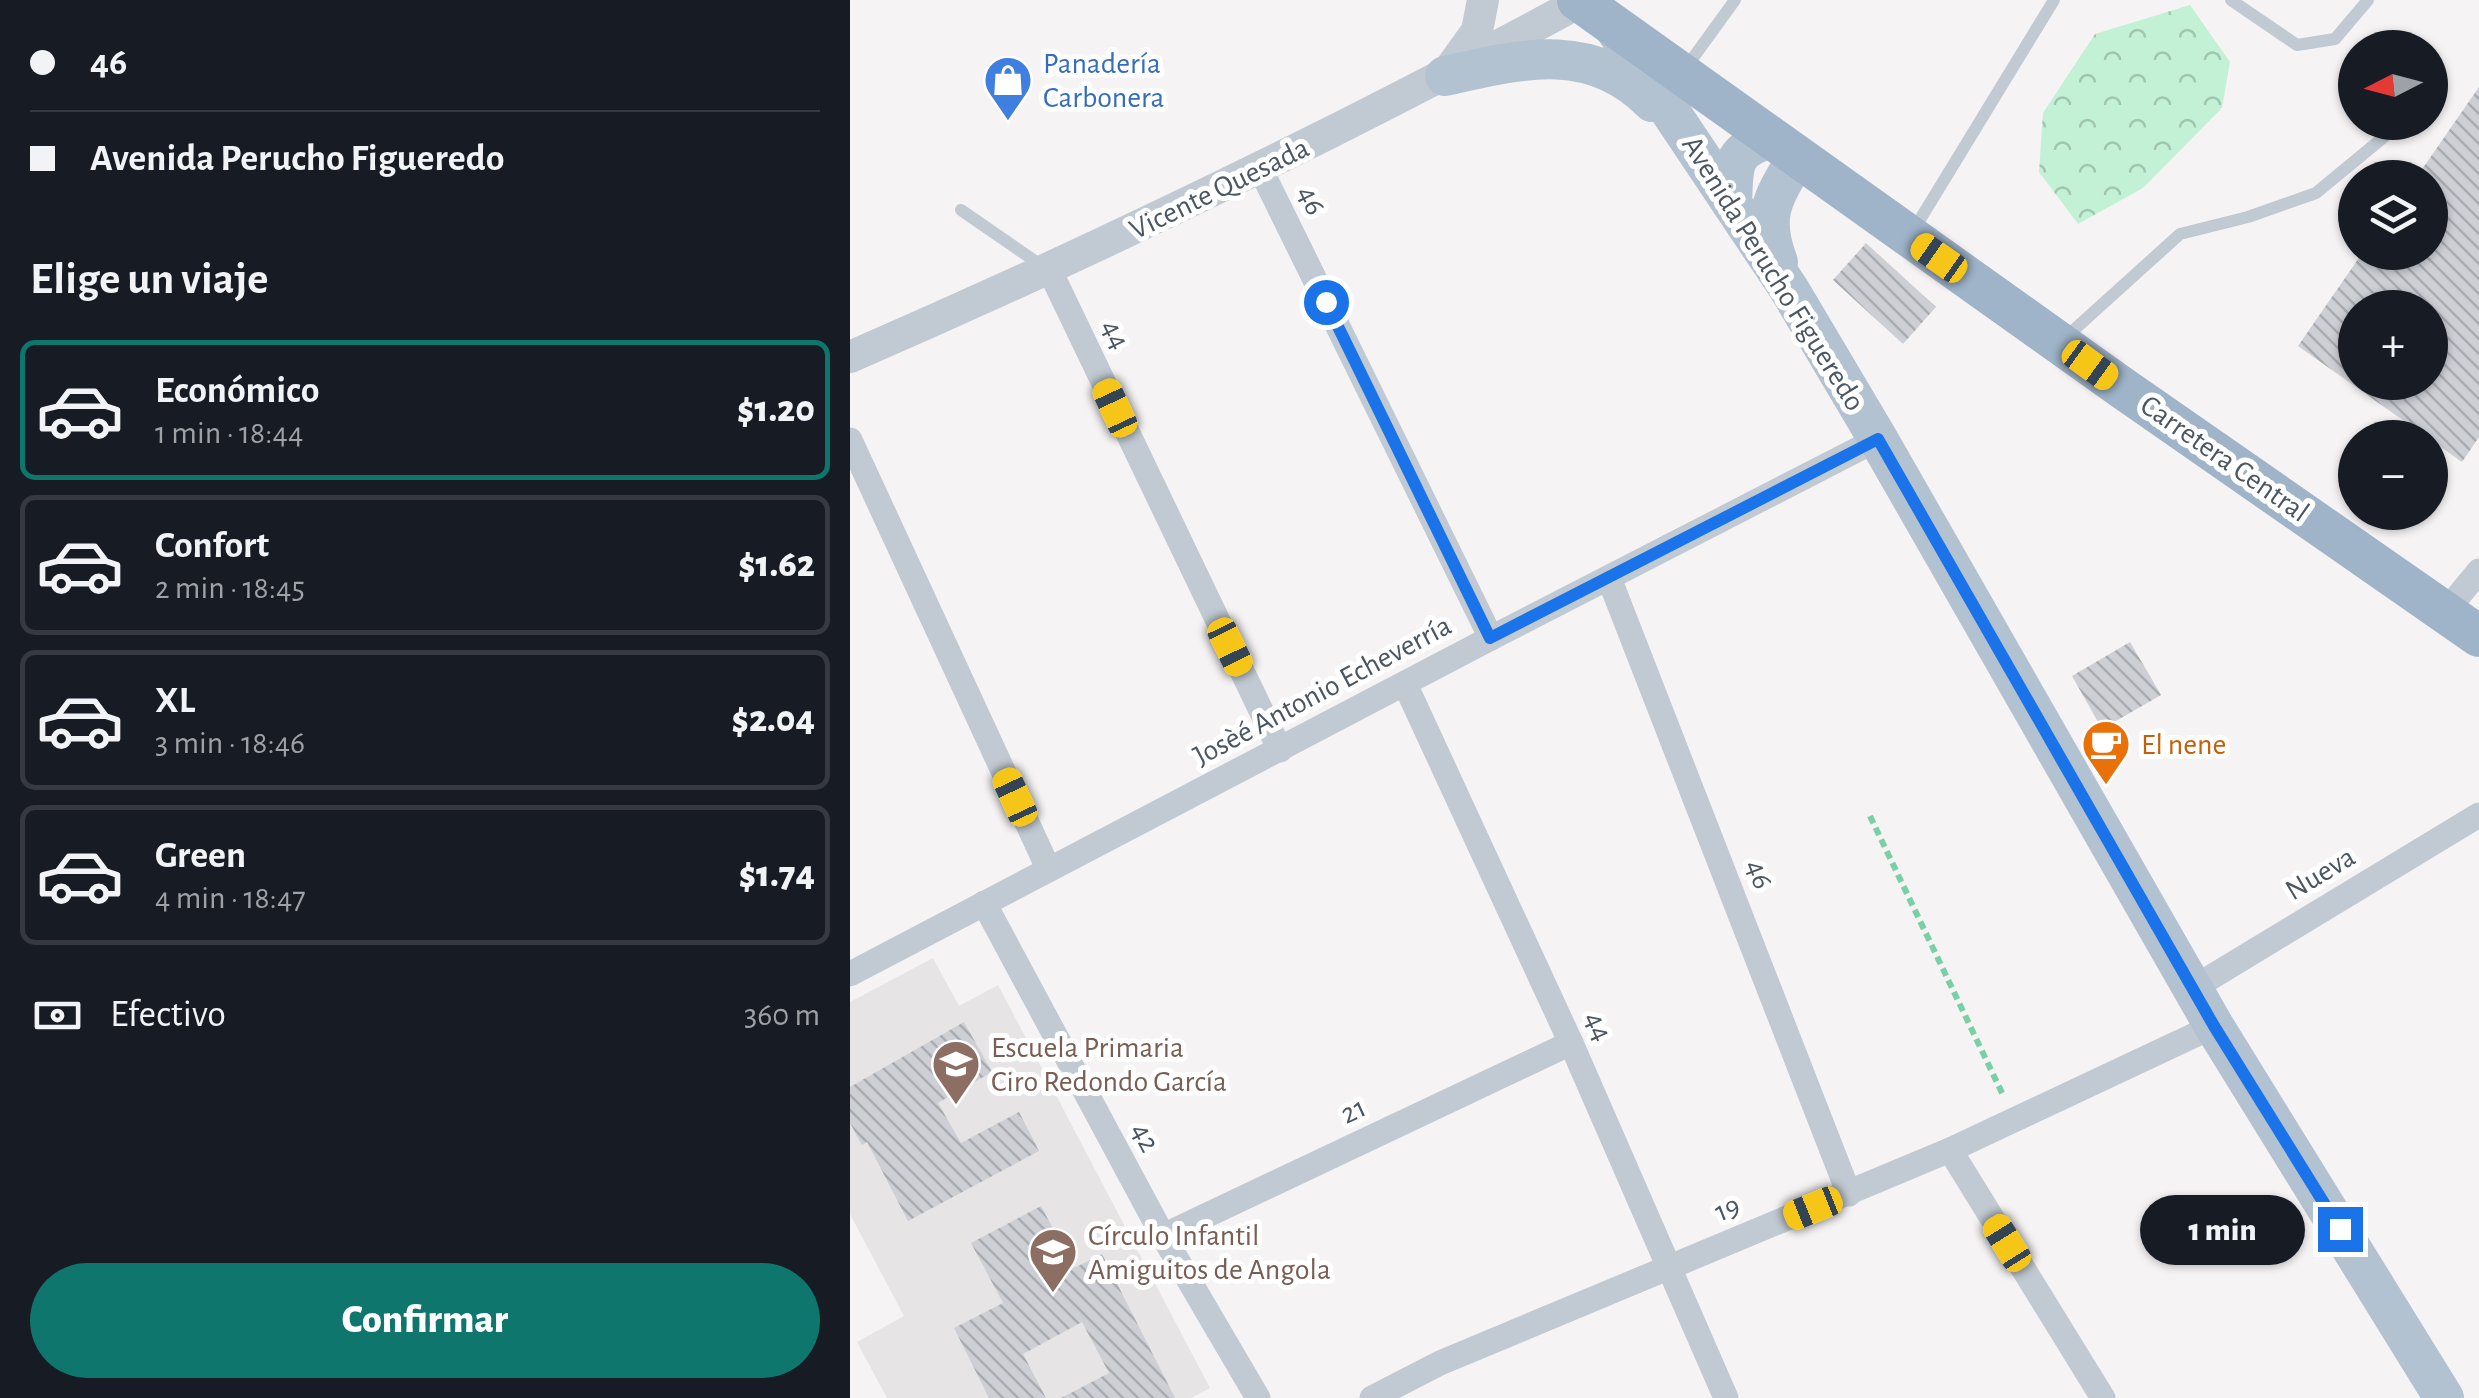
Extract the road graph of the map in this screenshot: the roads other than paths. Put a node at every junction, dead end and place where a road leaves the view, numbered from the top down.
1 (1483, 0) edge
2 (1579, 0) edge
3 (1735, 0) edge
4 (2054, 0) edge
5 (2231, 0) edge
6 (2368, 0) edge
7 (1616, 29) junction
8 (1680, 75) junction
9 (1445, 76) junction
10 (2380, 140) edge
11 (1692, 143) junction
12 (1784, 148) junction
13 (1260, 168) junction
14 (1732, 204) junction
15 (961, 210) dead end
16 (1909, 237) junction
17 (1050, 270) junction
18 (1789, 289) junction
19 (2059, 343) junction
20 (850, 358) edge
21 (1878, 439) junction
22 (850, 440) edge
23 (2479, 570) edge
24 (1609, 578) junction
25 (2462, 623) edge
26 (1490, 638) junction
27 (1405, 684) junction
28 (1280, 750) junction
29 (2479, 815) edge
30 (1048, 868) junction
31 (984, 903) junction
32 (854, 963) edge
33 (2194, 987) junction
34 (2214, 1026) junction
35 (1571, 1042) junction
36 (1950, 1150) junction
37 (1848, 1194) junction
38 (1163, 1236) junction
39 (1670, 1266) junction
40 (1258, 1398) edge
41 (1372, 1398) edge
42 (1726, 1398) edge
43 (2103, 1398) edge
44 (2444, 1398) edge

1 - 9 street
2 - 7 highway, Carretera Central
2 - 9 street, Vicente Quesada
3 - 8 lane
4 - 16 lane
5 - 6 lane
7 - 8 highway, Carretera Central
7 - 11 main road, Avenida Perucho Figueredo
8 - 12 highway, Carretera Central
9 - 11 main road
9 - 13 street, Vicente Quesada
10 - 19 lane
11 - 14 main road, Avenida Perucho Figueredo
12 - 14 main road
12 - 16 highway, Carretera Central
12 - 18 main road
13 - 17 street, Vicente Quesada
13 - 26 street, 46
14 - 18 main road, Avenida Perucho Figueredo
15 - 17 lane
16 - 19 highway, Carretera Central
17 - 20 street, Vicente Quesada
17 - 28 street, 44
18 - 21 main road, Avenida Perucho Figueredo
19 - 25 highway, Carretera Central
21 - 24 street, Josèé Antonio Echeverría
21 - 33 main road, Avenida Perucho Figueredo
22 - 30 street
23 - 25 street
24 - 26 street, Josèé Antonio Echeverría
24 - 37 street, 46
26 - 27 street, Josèé Antonio Echeverría
27 - 28 street, Josèé Antonio Echeverría
27 - 35 street, 44
28 - 30 street, Josèé Antonio Echeverría
29 - 33 street, Nueva
30 - 31 street, Josèé Antonio Echeverría
31 - 32 street, Josèé Antonio Echeverría
31 - 38 street, 42
33 - 34 main road, Avenida Perucho Figueredo
34 - 36 street, 19
34 - 44 main road, Avenida Perucho Figueredo
35 - 38 street, 21
35 - 39 street, 44
36 - 37 street, 19
36 - 43 street
37 - 39 street, 19
38 - 40 street, 42
39 - 41 street, 19
39 - 42 street, 44

